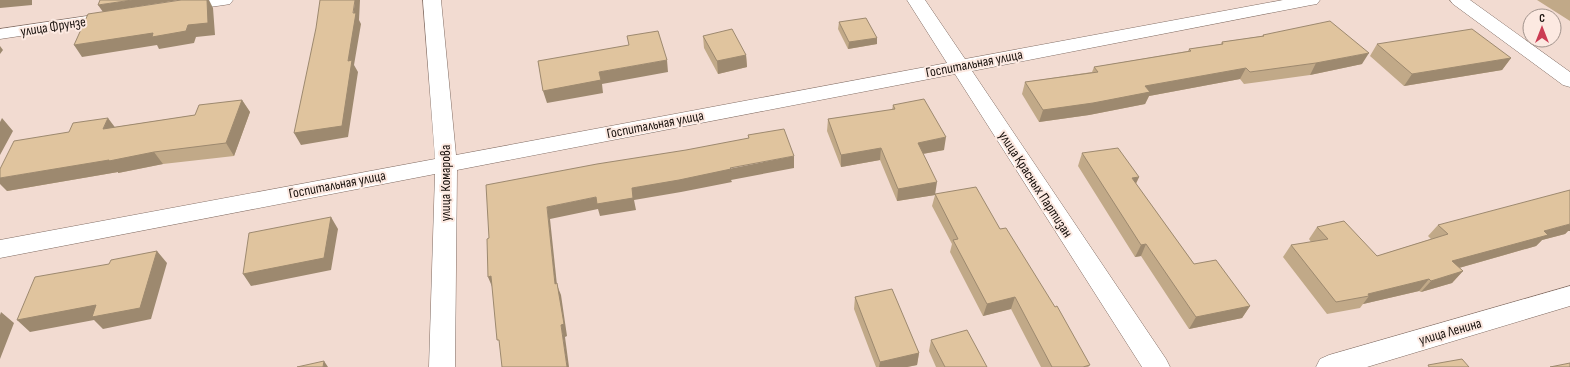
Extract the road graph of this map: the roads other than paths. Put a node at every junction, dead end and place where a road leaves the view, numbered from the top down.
1 (224, 0) edge
2 (432, 0) edge
3 (916, 0) edge
4 (1311, 0) edge
5 (1459, 0) edge
6 (162, 9) edge
7 (132, 14) edge
8 (0, 34) edge
9 (959, 66) junction
10 (1570, 81) edge
11 (446, 163) junction
12 (0, 249) edge
13 (1570, 296) edge
14 (442, 367) edge
15 (1157, 367) edge
16 (1329, 367) edge

1 - 6 street
2 - 11 street, улица Комарова
3 - 9 street, улица Красных Партизан
4 - 9 street, Госпитальная улица
5 - 10 street
7 - 8 street, улица Фрунзе
9 - 11 street, Госпитальная улица
9 - 15 street, улица Красных Партизан
11 - 12 street, Госпитальная улица
11 - 14 street, улица Комарова
13 - 16 street, улица Ленина

